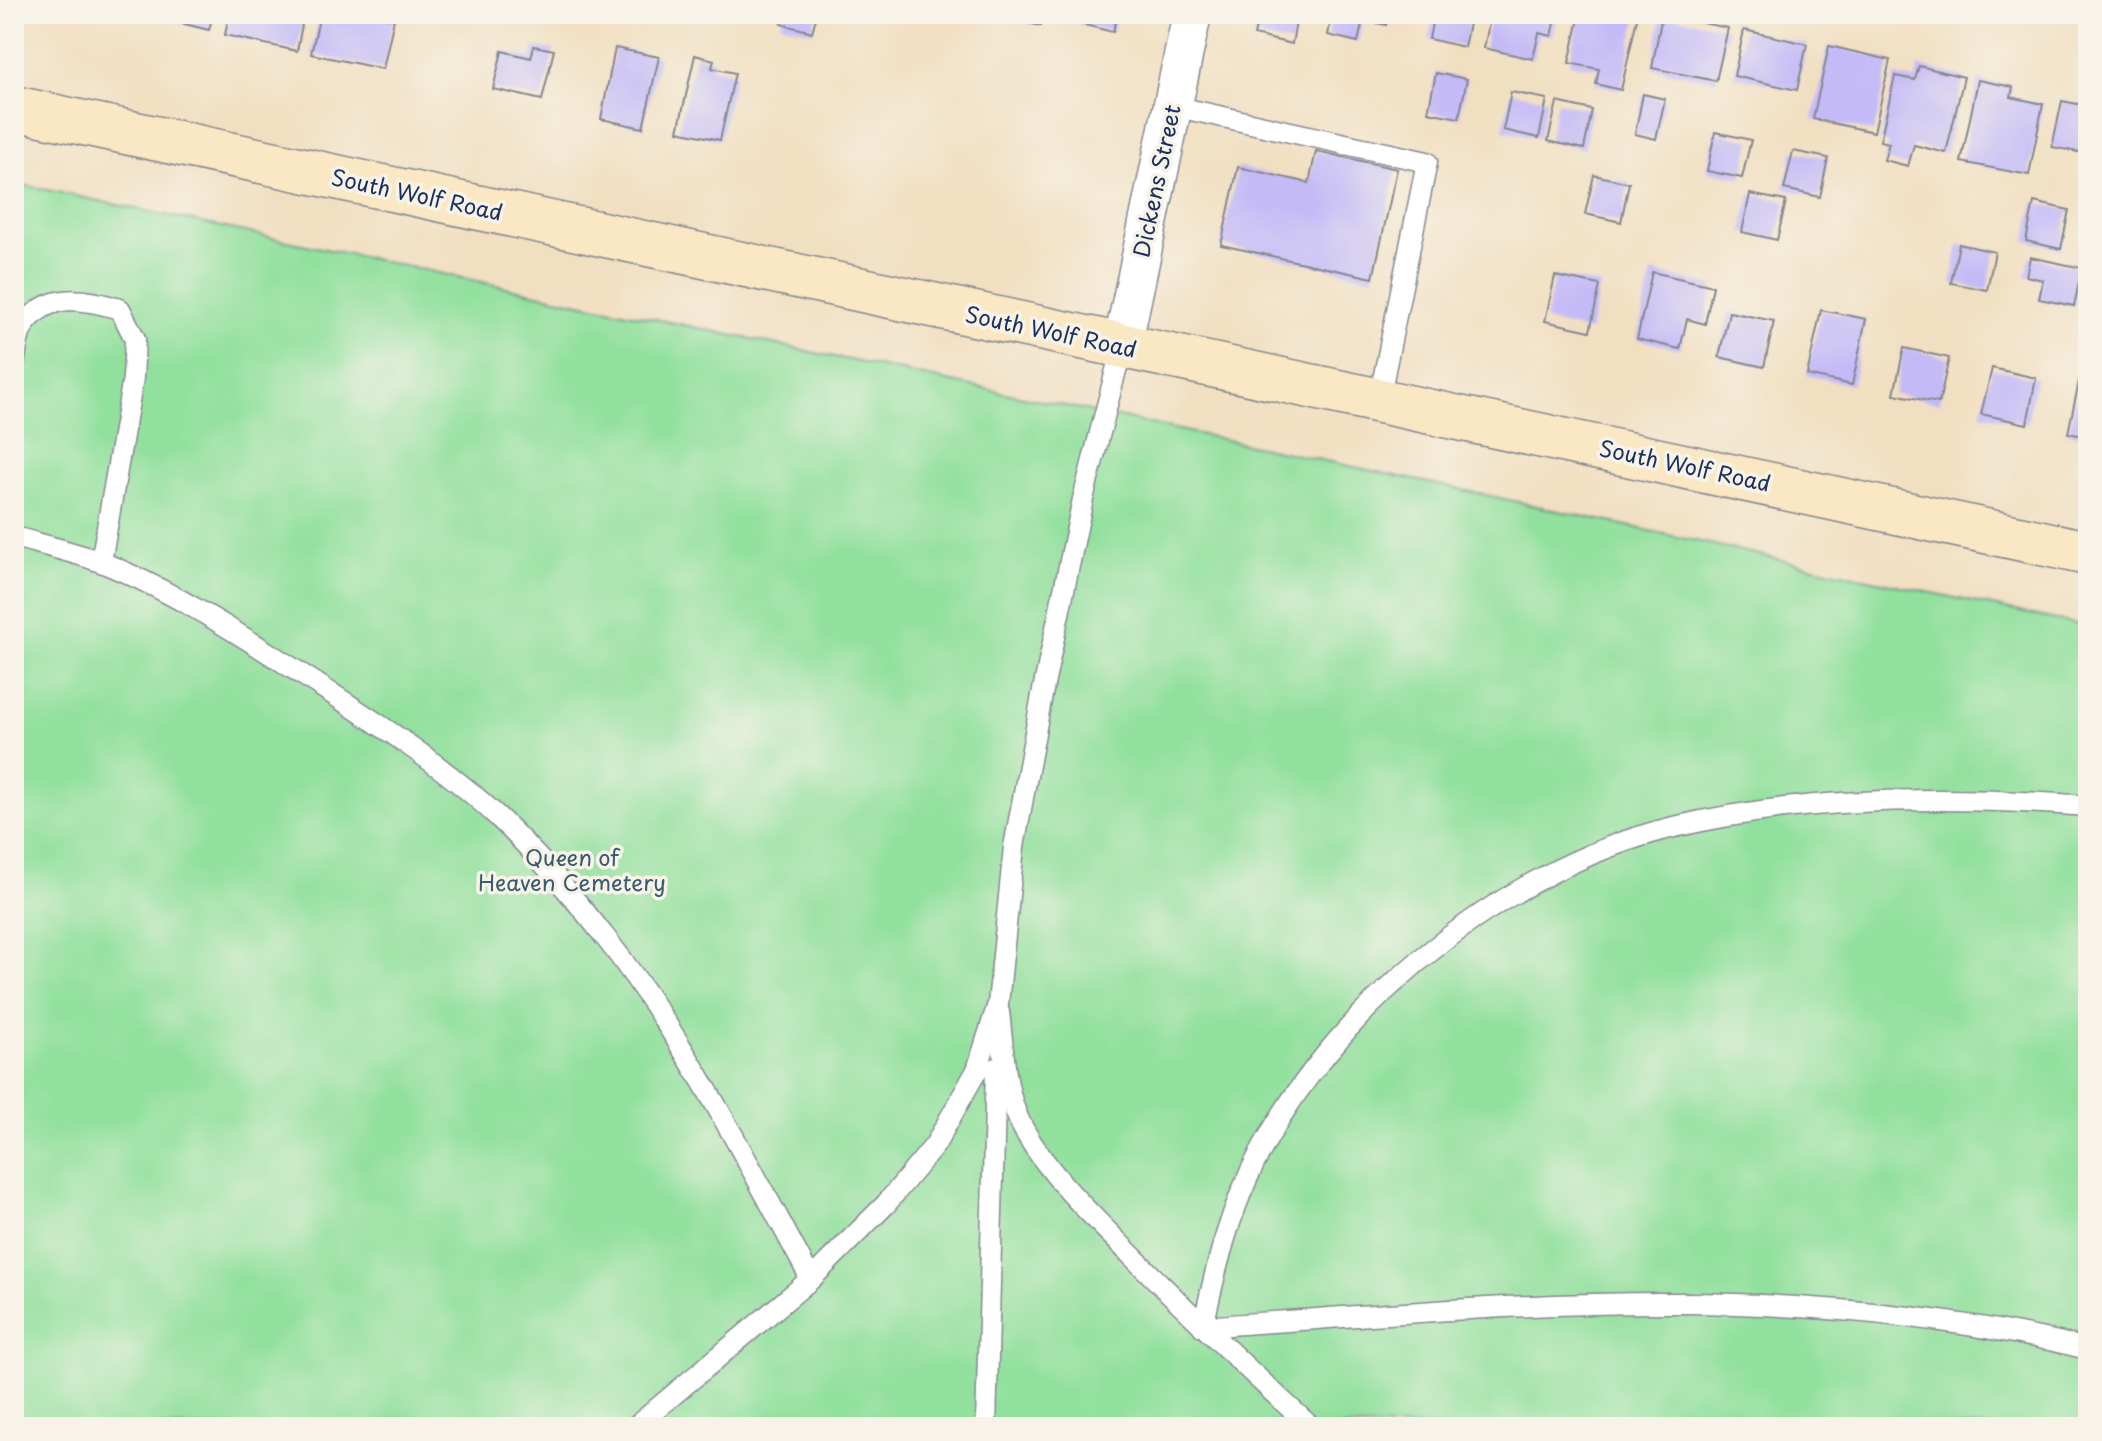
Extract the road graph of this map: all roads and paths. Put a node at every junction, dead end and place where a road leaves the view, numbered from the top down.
1 (1192, 14) edge
2 (1173, 106) junction
3 (14, 108) edge
4 (1122, 347) junction
5 (14, 363) edge
6 (1379, 400) junction
7 (14, 537) edge
8 (2088, 553) edge
9 (101, 562) junction
10 (2088, 806) edge
11 (998, 1004) junction
12 (811, 1279) junction
13 (1203, 1327) junction
14 (2088, 1349) edge
15 (635, 1427) edge
16 (986, 1427) edge
17 (1311, 1427) edge

1 - 2 street, Dickens Street
2 - 4 street, Dickens Street
2 - 6 lane
3 - 4 main road, South Wolf Road
4 - 6 main road, South Wolf Road
4 - 11 lane
5 - 9 lane
6 - 8 main road, South Wolf Road
7 - 9 lane
9 - 12 lane
10 - 13 lane
11 - 12 lane
11 - 13 lane
11 - 16 lane
12 - 15 lane
13 - 14 lane
13 - 17 lane

